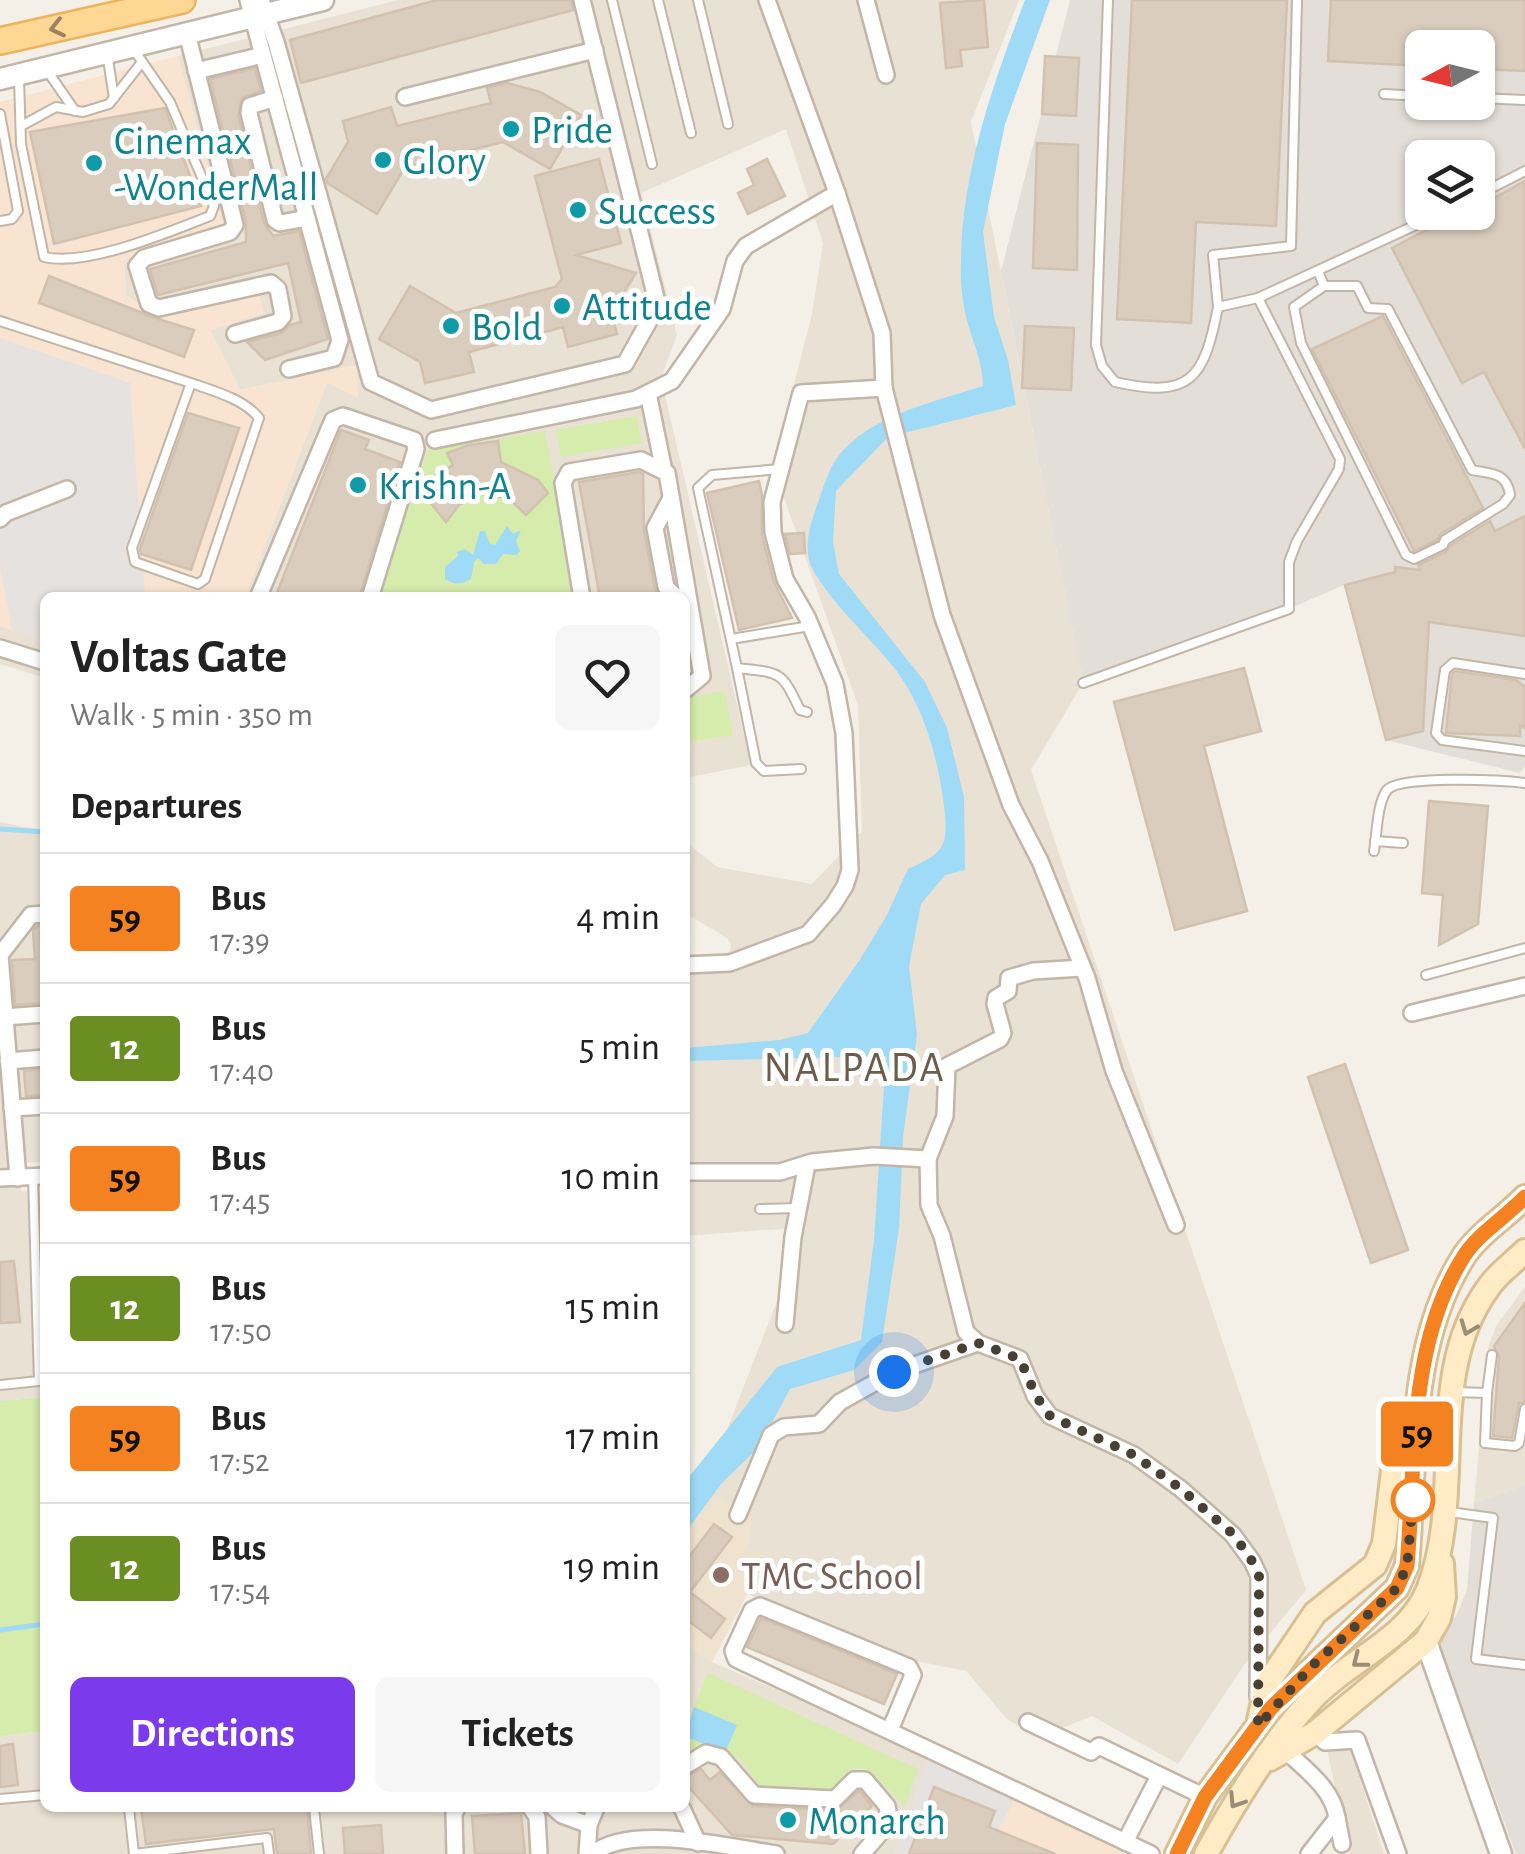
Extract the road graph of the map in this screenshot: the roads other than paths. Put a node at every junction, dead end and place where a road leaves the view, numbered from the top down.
1 (182, 0) edge
2 (323, 0) edge
3 (582, 0) edge
4 (612, 0) edge
5 (658, 0) edge
6 (698, 0) edge
7 (767, 0) edge
8 (866, 0) edge
9 (1108, 0) edge
10 (1297, 0) edge
11 (257, 8) edge
12 (187, 33) junction
13 (0, 42) edge
14 (595, 50) junction
15 (107, 53) junction
16 (137, 54) junction
17 (263, 55) junction
18 (46, 68) junction
19 (196, 71) junction
20 (886, 75) dead end
21 (10, 76) edge
22 (1384, 94) dead end
23 (1405, 95) edge
24 (405, 96) dead end
25 (114, 98) junction
26 (275, 98) junction
27 (1495, 99) edge
28 (1525, 100) edge
29 (75, 110) junction
30 (0, 114) edge
31 (728, 124) dead end
32 (20, 126) junction
33 (691, 133) dead end
34 (652, 164) dead end
35 (1525, 172) edge
36 (1495, 187) edge
37 (837, 193) junction
38 (306, 218) junction
39 (0, 222) edge
40 (1406, 230) edge
41 (1318, 271) junction
42 (1324, 286) junction
43 (1280, 288) junction
44 (1258, 298) junction
45 (1294, 307) junction
46 (1218, 308) junction
47 (0, 321) edge
48 (235, 334) dead end
49 (289, 370) dead end
50 (191, 383) junction
51 (884, 388) junction
52 (642, 396) junction
53 (1340, 422) junction
54 (1326, 429) junction
55 (435, 440) dead end
56 (780, 468) junction
57 (665, 469) junction
58 (67, 489) dead end
59 (0, 519) edge
60 (261, 592) edge
61 (372, 592) edge
62 (581, 592) edge
63 (683, 592) edge
64 (690, 626) edge
65 (810, 626) junction
66 (731, 639) junction
67 (0, 648) edge
68 (40, 660) edge
69 (737, 668) junction
70 (1525, 674) edge
71 (1083, 683) dead end
72 (690, 686) edge
73 (807, 712) dead end
74 (1525, 751) edge
75 (801, 769) dead end
76 (1525, 784) edge
77 (1403, 843) dead end
78 (40, 914) edge
79 (1525, 948) edge
80 (690, 966) edge
81 (1082, 968) junction
82 (1426, 975) dead end
83 (1525, 986) edge
84 (1412, 1012) dead end
85 (40, 1014) edge
86 (4, 1017) junction
87 (40, 1059) edge
88 (8, 1062) junction
89 (40, 1106) edge
90 (12, 1108) junction
91 (928, 1158) junction
92 (806, 1164) junction
93 (690, 1172) edge
94 (32, 1177) edge
95 (0, 1178) edge
96 (1525, 1198) edge
97 (798, 1208) junction
98 (760, 1209) dead end
99 (1176, 1224) dead end
100 (1525, 1250) edge
101 (785, 1324) dead end
102 (978, 1343) junction
103 (1492, 1355) dead end
104 (0, 1385) edge
105 (1450, 1392) junction
106 (1487, 1393) junction
107 (1525, 1409) edge
108 (1418, 1425) junction
109 (1415, 1461) junction
110 (1448, 1462) junction
111 (1446, 1511) junction
112 (738, 1515) dead end
113 (1438, 1547) junction
114 (1419, 1647) junction
115 (1525, 1665) edge
116 (1028, 1722) dead end
117 (1258, 1726) junction
118 (1323, 1726) junction
119 (890, 1730) junction
120 (1286, 1751) junction
121 (690, 1763) edge
122 (1262, 1763) junction
123 (1159, 1776) junction
124 (40, 1795) edge
125 (1205, 1797) junction
126 (0, 1799) edge
127 (129, 1812) edge
128 (314, 1812) edge
129 (455, 1812) edge
130 (537, 1812) edge
131 (559, 1812) edge
132 (594, 1812) edge
133 (684, 1812) edge
134 (1337, 1818) junction
135 (589, 1825) junction
136 (1125, 1842) junction
137 (698, 1843) junction
138 (1342, 1844) dead end
139 (268, 1854) edge
140 (319, 1854) edge
141 (455, 1854) edge
142 (540, 1854) edge
143 (590, 1854) edge
144 (776, 1854) edge
145 (862, 1854) edge
146 (1151, 1854) edge
147 (1176, 1854) edge
148 (1206, 1854) edge
149 (1309, 1854) edge
150 (1398, 1854) edge
151 (1500, 1854) edge

1 -> 13 main road
2 - 11 street
3 - 14 street
4 - 34 lane
5 - 33 lane
6 - 31 lane
7 - 37 street
8 - 20 street
9 - 46 lane
10 - 46 lane
11 - 12 street
11 - 14 street
11 - 17 street
12 - 16 street
12 - 19 street
14 - 24 street
15 - 16 street
15 - 18 street
15 - 25 lane
16 - 25 lane
16 - 32 lane
17 - 19 street
17 - 26 street
18 - 21 street
18 - 29 lane
19 - 48 street
21 - 32 lane
22 - 23 lane
25 - 29 lane
26 - 38 street
26 - 38 street
27 - 28 lane
29 - 32 lane
30 - 39 lane
35 - 36 lane
37 - 51 street
37 - 52 street
38 - 49 street
40 - 41 lane
41 - 42 lane
41 - 43 lane
42 - 45 lane
42 - 53 lane
43 - 44 lane
43 - 45 lane
44 - 46 lane
44 - 54 lane
45 - 53 lane
47 - 50 lane
50 - 50 lane
51 - 56 street
51 - 81 street
52 - 55 street
52 - 57 street
53 - 54 lane
54 - 71 lane
56 - 65 street
56 - 66 lane
57 - 62 street
57 - 63 street
58 - 59 street
60 - 61 street
64 - 72 street
65 - 66 lane
65 - 80 street
66 - 69 lane
67 - 68 street
69 - 73 lane
69 - 75 lane
70 - 74 lane
76 - 77 lane
78 - 86 street
79 - 82 lane
81 - 91 street
81 - 99 street
83 - 84 street
85 - 86 street
86 - 88 street
87 - 88 street
88 - 90 street
89 - 90 street
90 - 94 street
91 - 92 street
91 - 102 street
92 - 93 street
92 - 97 street
94 - 95 street
94 - 104 lane
96 - 108 main road
97 - 98 lane
97 - 101 street
100 -> 105 main road
102 - 112 street
102 - 117 street
103 - 106 lane
105 - 106 lane
105 - 110 main road
106 - 107 lane
108 - 109 main road
108 - 117 main road
109 - 110 main road
109 - 117 main road
110 - 111 main road
111 - 113 main road
111 - 115 lane
113 - 114 main road
113 -> 122 main road
114 - 118 main road
114 - 151 street
116 - 123 street
117 - 125 main road
118 - 120 main road
118 - 150 street
119 - 119 street
119 - 136 street
120 - 122 main road
120 - 134 street
121 - 145 street
122 -> 148 main road
123 - 125 street
123 - 136 street
124 - 126 lane
125 - 147 main road
127 - 139 lane
128 - 140 lane
129 - 141 street
130 - 142 street
131 - 135 street
132 - 135 street
133 - 137 street
134 - 138 street
134 - 149 street
135 - 143 street
136 - 146 street
137 - 143 street
137 - 144 street

